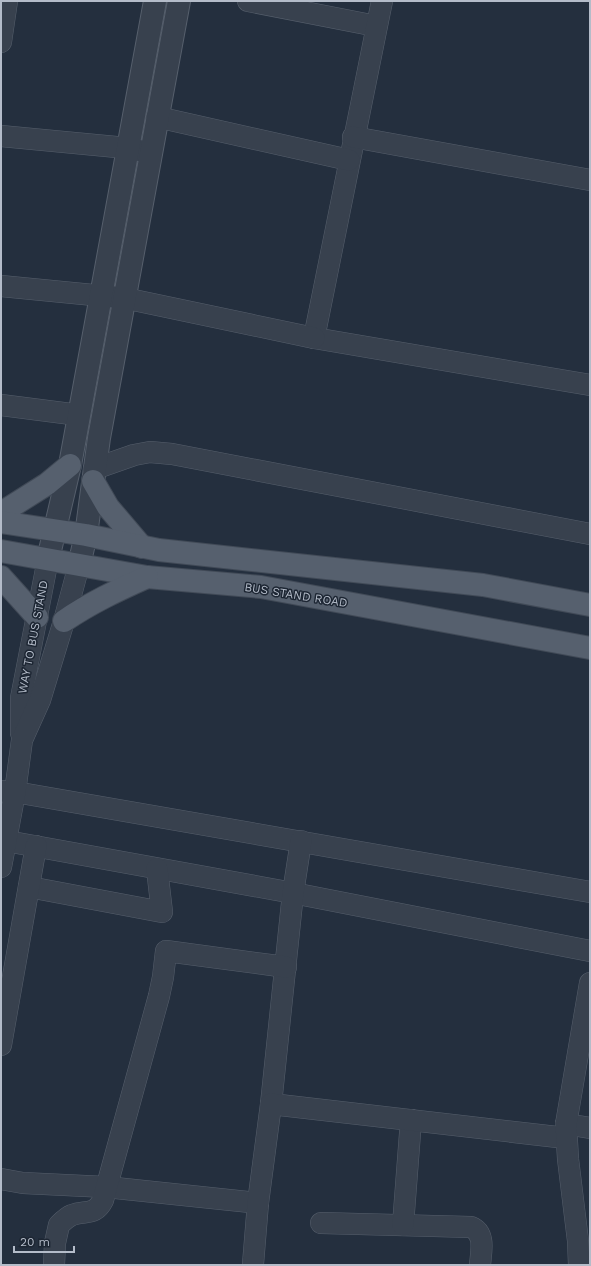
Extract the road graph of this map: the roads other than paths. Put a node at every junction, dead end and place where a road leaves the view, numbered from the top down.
1 (7, 1) edge
2 (155, 1) edge
3 (179, 1) edge
4 (248, 1) edge
5 (382, 1) edge
6 (376, 26) junction
7 (1, 42) edge
8 (157, 117) junction
9 (1, 136) edge
10 (354, 137) junction
11 (127, 148) junction
12 (151, 153) junction
13 (349, 160) junction
14 (590, 180) edge
15 (1, 286) edge
16 (101, 297) junction
17 (124, 298) junction
18 (314, 338) junction
19 (590, 384) edge
20 (1, 404) edge
21 (79, 415) junction
22 (70, 465) junction
23 (94, 475) junction
24 (1, 513) edge
25 (1, 522) edge
26 (54, 530) junction
27 (590, 534) edge
28 (86, 535) junction
29 (142, 547) junction
30 (1, 551) edge
31 (48, 559) junction
32 (79, 565) junction
33 (1, 577) edge
34 (147, 577) junction
35 (590, 605) edge
36 (37, 617) junction
37 (64, 622) junction
38 (590, 648) edge
39 (22, 740) junction
40 (8, 792) edge
41 (3, 840) edge
42 (300, 842) junction
43 (36, 846) junction
44 (1, 867) edge
45 (157, 869) junction
46 (29, 887) junction
47 (590, 892) edge
48 (293, 893) junction
49 (590, 951) edge
50 (286, 967) junction
51 (590, 983) edge
52 (1, 1045) edge
53 (583, 1071) edge
54 (271, 1104) junction
55 (411, 1120) junction
56 (590, 1128) edge
57 (566, 1131) junction
58 (1, 1179) edge
59 (106, 1186) junction
60 (258, 1203) junction
61 (321, 1223) dead end
62 (403, 1225) junction
63 (253, 1264) dead end
64 (54, 1265) edge
65 (480, 1265) edge
66 (579, 1265) edge

1 - 7 street
2 - 11 street
3 - 8 street
4 - 6 street
5 - 6 street
6 - 10 street
8 - 12 street
8 - 13 street
9 - 11 street
10 - 13 street
10 - 14 street
11 - 12 street
11 - 16 street
12 - 17 street
13 - 18 street
15 - 16 street
16 - 17 street
16 - 21 street
17 - 18 street
17 - 23 street
18 - 19 street
20 - 21 street
21 - 22 street
22 - 24 main road
22 - 26 street
23 - 27 street
23 - 28 street
23 - 29 main road
25 - 26 main road
26 - 28 main road
26 - 31 street
28 - 29 main road
28 - 32 street
29 - 35 main road
30 - 31 main road, BUS STAND ROAD
31 - 32 main road, BUS STAND ROAD
31 - 36 street, WAY TO BUS STAND
32 - 34 main road, BUS STAND ROAD
32 - 37 street
33 - 36 main road
34 - 37 main road
34 - 38 main road, BUS STAND ROAD
36 - 39 street, WAY TO BUS STAND
37 - 39 street
39 - 40 street
40 - 41 street
40 - 42 street
41 - 43 street
41 - 44 street
42 - 47 street
42 - 48 street
43 - 45 street
43 - 46 street
45 - 46 street
45 - 48 street
46 - 52 street
48 - 49 street
48 - 50 street
50 - 54 street
50 - 59 street
51 - 53 street
53 - 57 street
54 - 55 street
54 - 60 street
55 - 57 street
55 - 62 street
56 - 57 street
57 - 66 street
58 - 59 street
59 - 60 street
59 - 64 street
60 - 63 street
61 - 62 street
62 - 65 street

